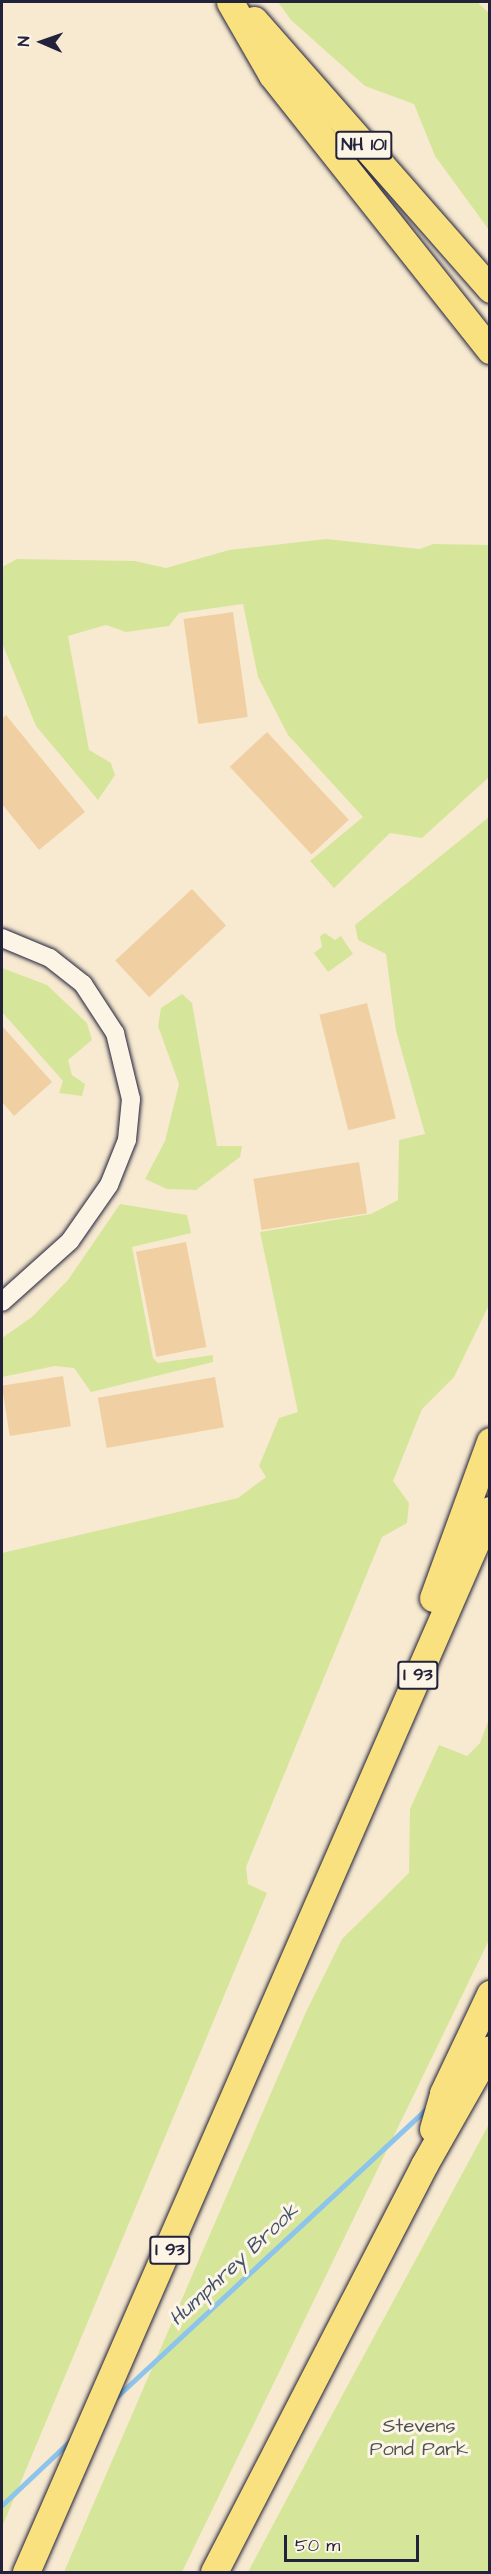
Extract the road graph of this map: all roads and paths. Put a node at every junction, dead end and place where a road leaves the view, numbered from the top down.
1 (230, 2) edge
2 (237, 2) edge
3 (489, 289) edge
4 (489, 350) edge
5 (2, 938) edge
6 (2, 1302) edge
7 (489, 1442) edge
8 (489, 1510) edge
9 (347, 1839) junction
10 (489, 1994) edge
11 (489, 2049) edge
12 (424, 2165) junction
13 (26, 2572) edge
14 (214, 2572) edge

1 - 4 highway
2 - 3 highway, NH 101
5 - 6 street
7 - 9 highway
8 - 9 highway, I 93
9 - 13 highway, I 93
10 - 12 highway
11 - 12 highway
12 - 14 highway

